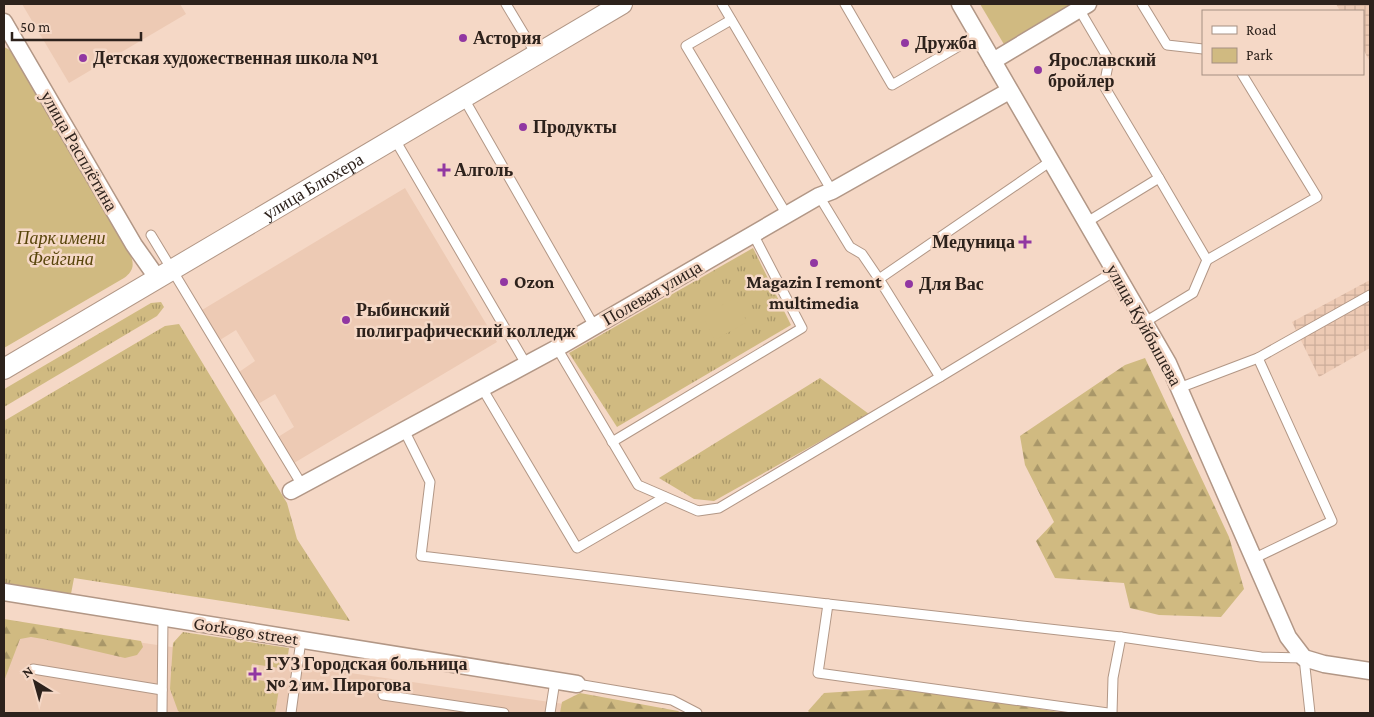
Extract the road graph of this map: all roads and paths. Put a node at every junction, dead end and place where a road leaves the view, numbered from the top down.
1 (506, 4) edge
2 (622, 4) edge
3 (722, 4) edge
4 (845, 4) edge
5 (960, 4) edge
6 (1142, 4) edge
7 (1084, 7) edge
8 (732, 20) junction
9 (4, 22) edge
10 (978, 35) junction
11 (1202, 49) edge
12 (536, 54) junction
13 (993, 61) junction
14 (1243, 75) edge
15 (1009, 91) junction
16 (463, 97) junction
17 (394, 138) junction
18 (1051, 161) junction
19 (1159, 178) junction
20 (825, 194) junction
21 (787, 215) junction
22 (1087, 222) junction
23 (754, 234) junction
24 (151, 235) dead end
25 (1207, 260) junction
26 (1115, 271) junction
27 (165, 274) junction
28 (879, 279) junction
29 (1370, 296) edge
30 (1145, 322) junction
31 (594, 326) junction
32 (557, 348) junction
33 (1258, 358) junction
34 (526, 364) junction
35 (4, 369) edge
36 (940, 377) junction
37 (482, 388) junction
38 (1179, 388) junction
39 (404, 430) junction
40 (612, 442) junction
41 (297, 488) joint
42 (665, 497) junction
43 (1253, 559) junction
44 (4, 592) edge
45 (828, 604) junction
46 (163, 618) junction
47 (1121, 637) junction
48 (301, 640) junction
49 (1304, 658) junction
50 (33, 669) dead end
51 (1370, 671) edge
52 (555, 681) junction
53 (577, 684) joint
54 (162, 690) junction
55 (382, 695) dead end
56 (448, 709) edge
57 (162, 713) edge
58 (291, 713) edge
59 (504, 713) edge
60 (550, 713) edge
61 (697, 713) edge
62 (1110, 713) edge
63 (1310, 713) edge

1 - 12 lane
2 - 12 street, улица Блюхера
3 - 8 lane
4 - 10 lane
5 - 10 street, улица Куйбышева
6 - 11 lane
7 - 13 street
7 - 19 lane
8 - 20 lane
8 - 21 lane
9 - 27 street, улица Расплётина
10 - 13 street, улица Куйбышева
12 - 16 street, улица Блюхера
13 - 15 street, улица Куйбышева
14 - 25 lane
15 - 18 street, улица Куйбышева
15 - 20 street, Полевая улица
16 - 17 street, улица Блюхера
16 - 31 lane
17 - 27 street, улица Блюхера
17 - 34 lane
18 - 22 street, улица Куйбышева
18 - 28 lane
19 - 22 lane
19 - 25 lane
20 - 21 street, Полевая улица
20 - 28 lane
21 - 23 street, Полевая улица
22 - 26 street, улица Куйбышева
23 - 31 street, Полевая улица
23 - 40 lane
24 - 27 lane
25 - 30 lane
26 - 30 street, улица Куйбышева
26 - 36 lane
27 - 35 street, улица Блюхера
27 - 41 lane
28 - 36 lane
29 - 33 lane
30 - 38 street, улица Куйбышева
31 - 32 street, Полевая улица
32 - 34 street, Полевая улица
32 - 40 lane
33 - 38 lane
33 - 43 lane
34 - 37 street, Полевая улица
36 - 42 lane
37 - 39 street, Полевая улица
37 - 42 lane
38 - 43 street, улица Куйбышева
39 - 41 street, Полевая улица
39 - 45 lane
40 - 42 lane
43 - 49 street, улица Куйбышева
44 - 46 street, Gorkogo street
45 - 47 lane
45 - 62 lane
46 - 48 street, Gorkogo street
46 - 54 lane
47 - 49 lane
47 - 62 lane
48 - 52 street, Gorkogo street
48 - 58 lane
49 - 51 street
49 - 63 lane
50 - 54 lane
52 - 53 street, Gorkogo street
52 - 60 lane
53 - 61 lane
54 - 57 lane
55 - 56 lane
56 - 59 lane

